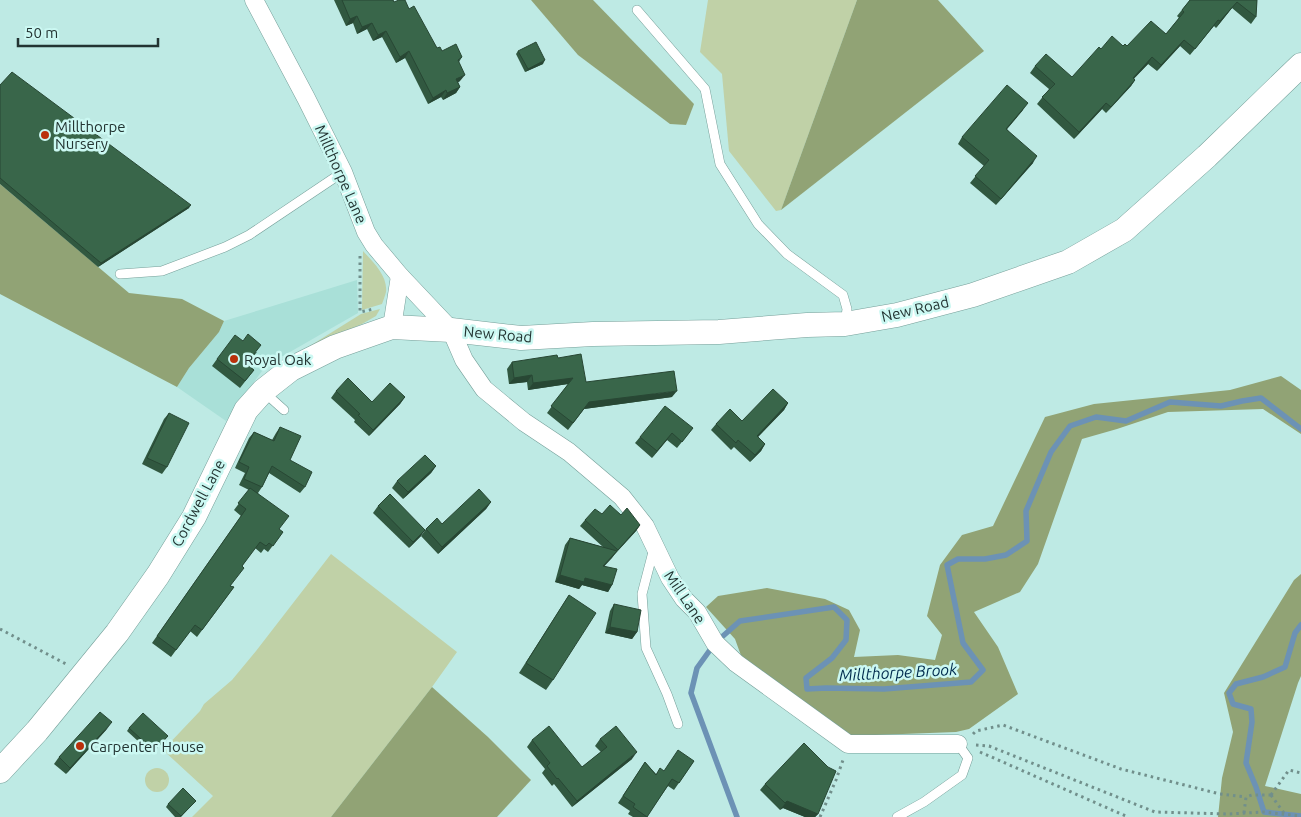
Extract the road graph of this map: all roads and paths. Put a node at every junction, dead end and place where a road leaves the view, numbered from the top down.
1 (254, 0) edge
2 (637, 10) dead end
3 (1301, 65) edge
4 (344, 172) junction
5 (366, 232) junction
6 (120, 274) dead end
7 (400, 276) junction
8 (394, 316) junction
9 (845, 324) junction
10 (451, 330) junction
11 (263, 391) junction
12 (284, 410) dead end
13 (654, 545) junction
14 (0, 629) edge
15 (84, 674) junction
16 (678, 724) dead end
17 (848, 744) junction
18 (958, 744) junction
19 (0, 771) edge
20 (1301, 773) edge
21 (1271, 795) junction
22 (1246, 797) junction
23 (1244, 813) junction
24 (1284, 814) junction
25 (1301, 816) edge
26 (820, 817) edge
27 (897, 817) edge
28 (1128, 817) edge

1 - 4 street, Millthorpe Lane
2 - 9 lane
3 - 9 main road, New Road
4 - 5 street, Millthorpe Lane
4 - 6 lane
5 - 7 street, Millthorpe Lane
5 - 8 path
7 - 8 street
7 - 10 street, Millthorpe Lane
8 - 10 main road, Cordwell Lane
8 - 11 main road, Cordwell Lane
9 - 10 main road, New Road
10 - 13 street, Mill Lane
11 - 12 lane
11 - 15 main road, Cordwell Lane
13 - 16 lane
13 - 17 street, Mill Lane
14 - 15 path
15 - 19 main road, Cordwell Lane
17 - 18 street
17 - 26 path
18 - 22 path
18 - 23 path
18 - 27 lane
18 - 28 path
20 - 21 path
21 - 22 path
21 - 24 path
22 - 23 path
23 - 24 path
24 - 25 path

